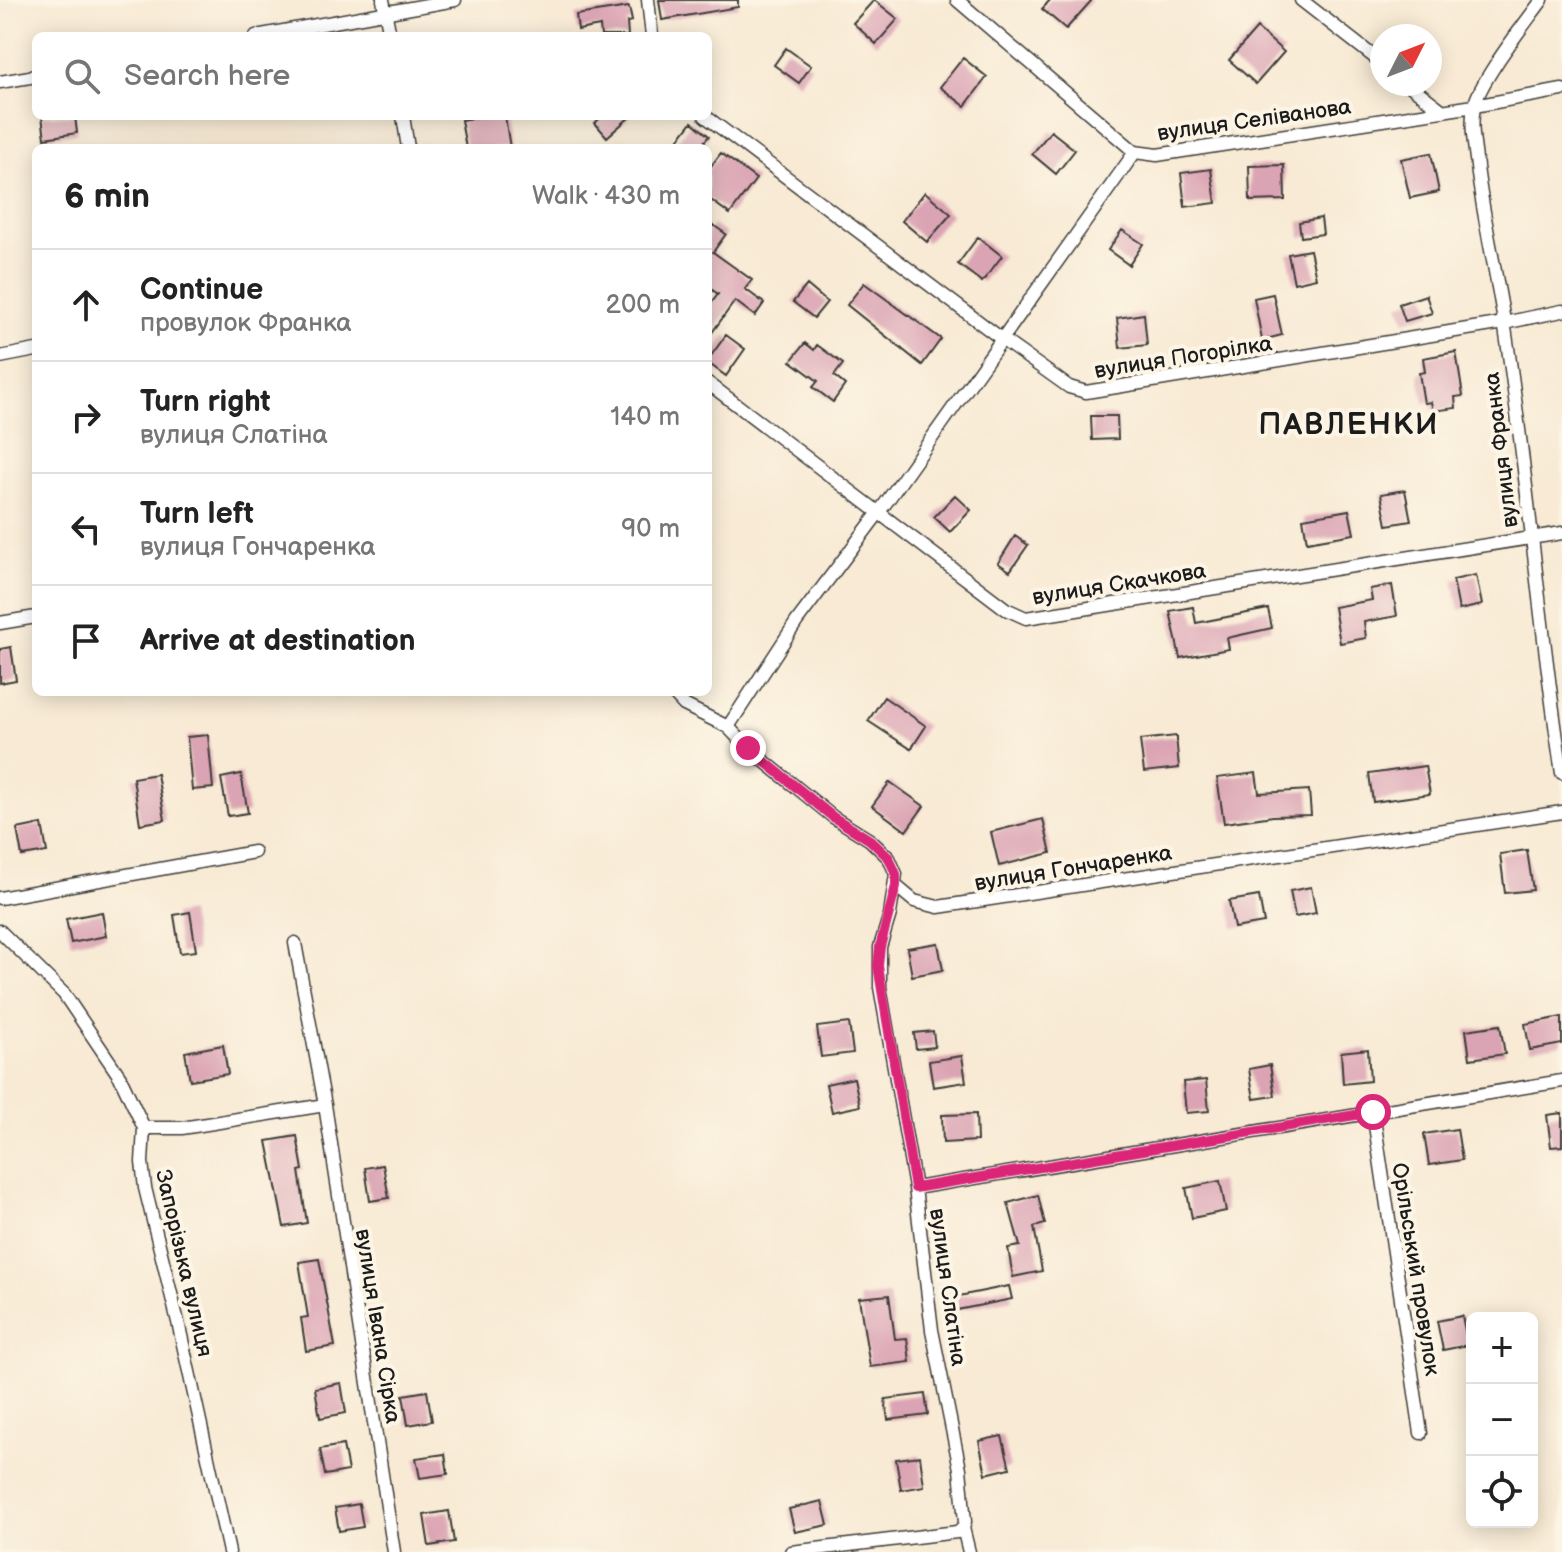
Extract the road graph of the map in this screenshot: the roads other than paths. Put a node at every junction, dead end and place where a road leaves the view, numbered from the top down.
1 (455, 0) edge
2 (648, 0) edge
3 (957, 0) edge
4 (1301, 0) edge
5 (1542, 0) edge
6 (384, 6) edge
7 (273, 32) edge
8 (389, 32) edge
9 (652, 32) edge
10 (1370, 54) edge
11 (32, 77) edge
12 (0, 82) edge
13 (1562, 90) edge
14 (1424, 96) edge
15 (1474, 106) junction
16 (1443, 111) junction
17 (404, 120) edge
18 (710, 120) edge
19 (407, 144) edge
20 (1135, 152) junction
21 (1562, 311) edge
22 (1504, 323) junction
23 (1003, 340) junction
24 (32, 351) edge
25 (0, 357) edge
26 (712, 386) edge
27 (880, 511) junction
28 (1562, 533) edge
29 (1530, 538) junction
30 (32, 618) edge
31 (0, 623) edge
32 (676, 696) edge
33 (728, 727) junction
34 (1562, 773) edge
35 (1562, 812) edge
36 (254, 852) dead end
37 (896, 886) junction
38 (0, 898) edge
39 (0, 931) edge
40 (295, 943) dead end
41 (1562, 1081) edge
42 (325, 1105) junction
43 (1373, 1112) junction
44 (144, 1128) junction
45 (915, 1188) junction
46 (1421, 1433) dead end
47 (963, 1528) junction
48 (229, 1552) edge
49 (394, 1552) edge
50 (791, 1552) edge
51 (969, 1552) edge

1 - 6 street
2 - 9 street
3 - 20 street, вулиця Селіванова
4 - 10 street
5 - 15 street, вулиця Франка
6 - 7 street
6 - 8 street
11 - 12 street
13 - 15 street, вулиця Селіванова
14 - 16 street
15 - 16 street, вулиця Селіванова
15 - 22 street, вулиця Франка
16 - 20 street, вулиця Селіванова
17 - 19 street
18 - 23 street, вулиця Погорілка
20 - 23 street
21 - 22 street, вулиця Погорілка
22 - 23 street, вулиця Погорілка
22 - 29 street, вулиця Франка
23 - 27 street
24 - 25 street
26 - 27 street, вулиця Скачкова
27 - 29 street, вулиця Скачкова
27 - 33 street
28 - 29 street, вулиця Скачкова
29 - 34 street, вулиця Франка
30 - 31 street
32 - 33 street
33 - 37 street
35 - 37 street, вулиця Гончаренка
36 - 38 street
37 - 45 street, вулиця Слатіна
39 - 44 street, Запорізька вулиця
40 - 42 street, вулиця Івана Сірка
41 - 43 street
42 - 44 street
42 - 49 street, вулиця Івана Сірка
43 - 45 street
43 - 46 street, Орільський провулок
44 - 48 street, Запорізька вулиця
45 - 47 street, вулиця Слатіна
47 - 50 street
47 - 51 street, вулиця Слатіна

